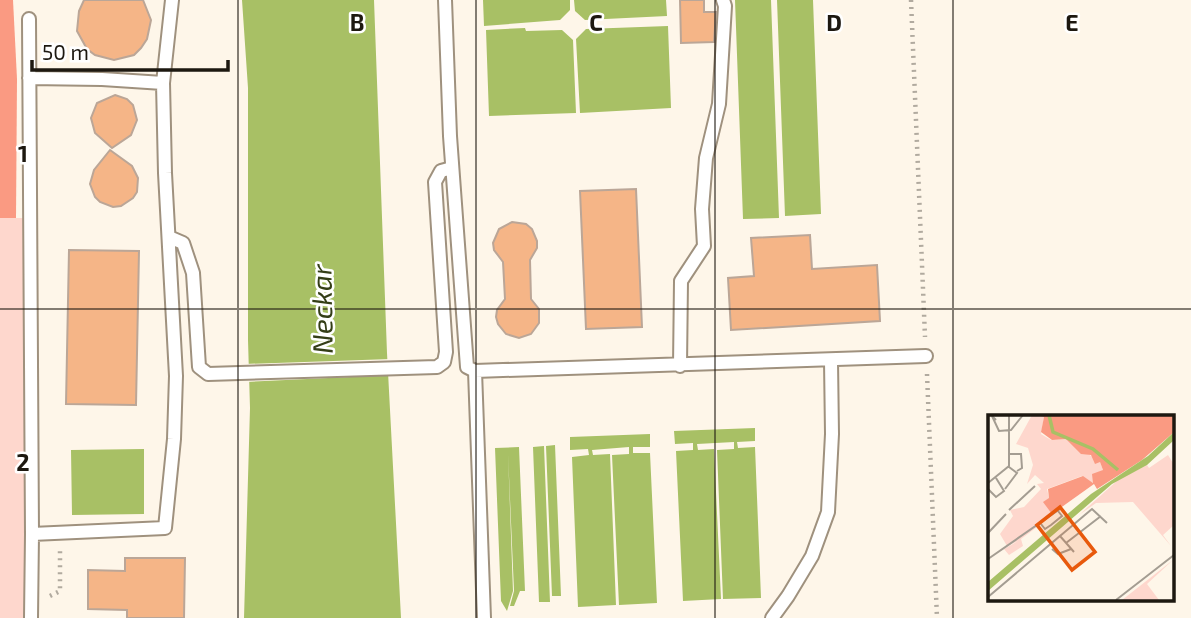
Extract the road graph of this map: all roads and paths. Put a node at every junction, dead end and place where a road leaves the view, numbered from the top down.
1 (172, 0) edge
2 (445, 0) edge
3 (723, 0) edge
4 (911, 0) edge
5 (29, 19) dead end
6 (29, 78) junction
7 (163, 83) junction
8 (452, 168) junction
9 (169, 237) junction
10 (926, 356) junction
11 (831, 361) junction
12 (680, 366) junction
13 (475, 371) junction
14 (60, 533) junction
15 (32, 534) junction
16 (31, 599) junction
17 (31, 618) edge
18 (484, 618) edge
19 (772, 618) edge
20 (937, 618) edge

1 - 7 lane
2 - 8 lane
3 - 12 lane
4 - 10 path
5 - 6 lane
6 - 7 lane
6 - 15 lane
7 - 9 lane
8 - 9 lane
8 - 13 lane
9 - 14 lane
10 - 11 lane
10 - 20 path
11 - 12 lane
11 - 19 lane
12 - 13 lane
13 - 18 lane
14 - 15 lane
14 - 16 path
15 - 16 lane
16 - 17 lane

